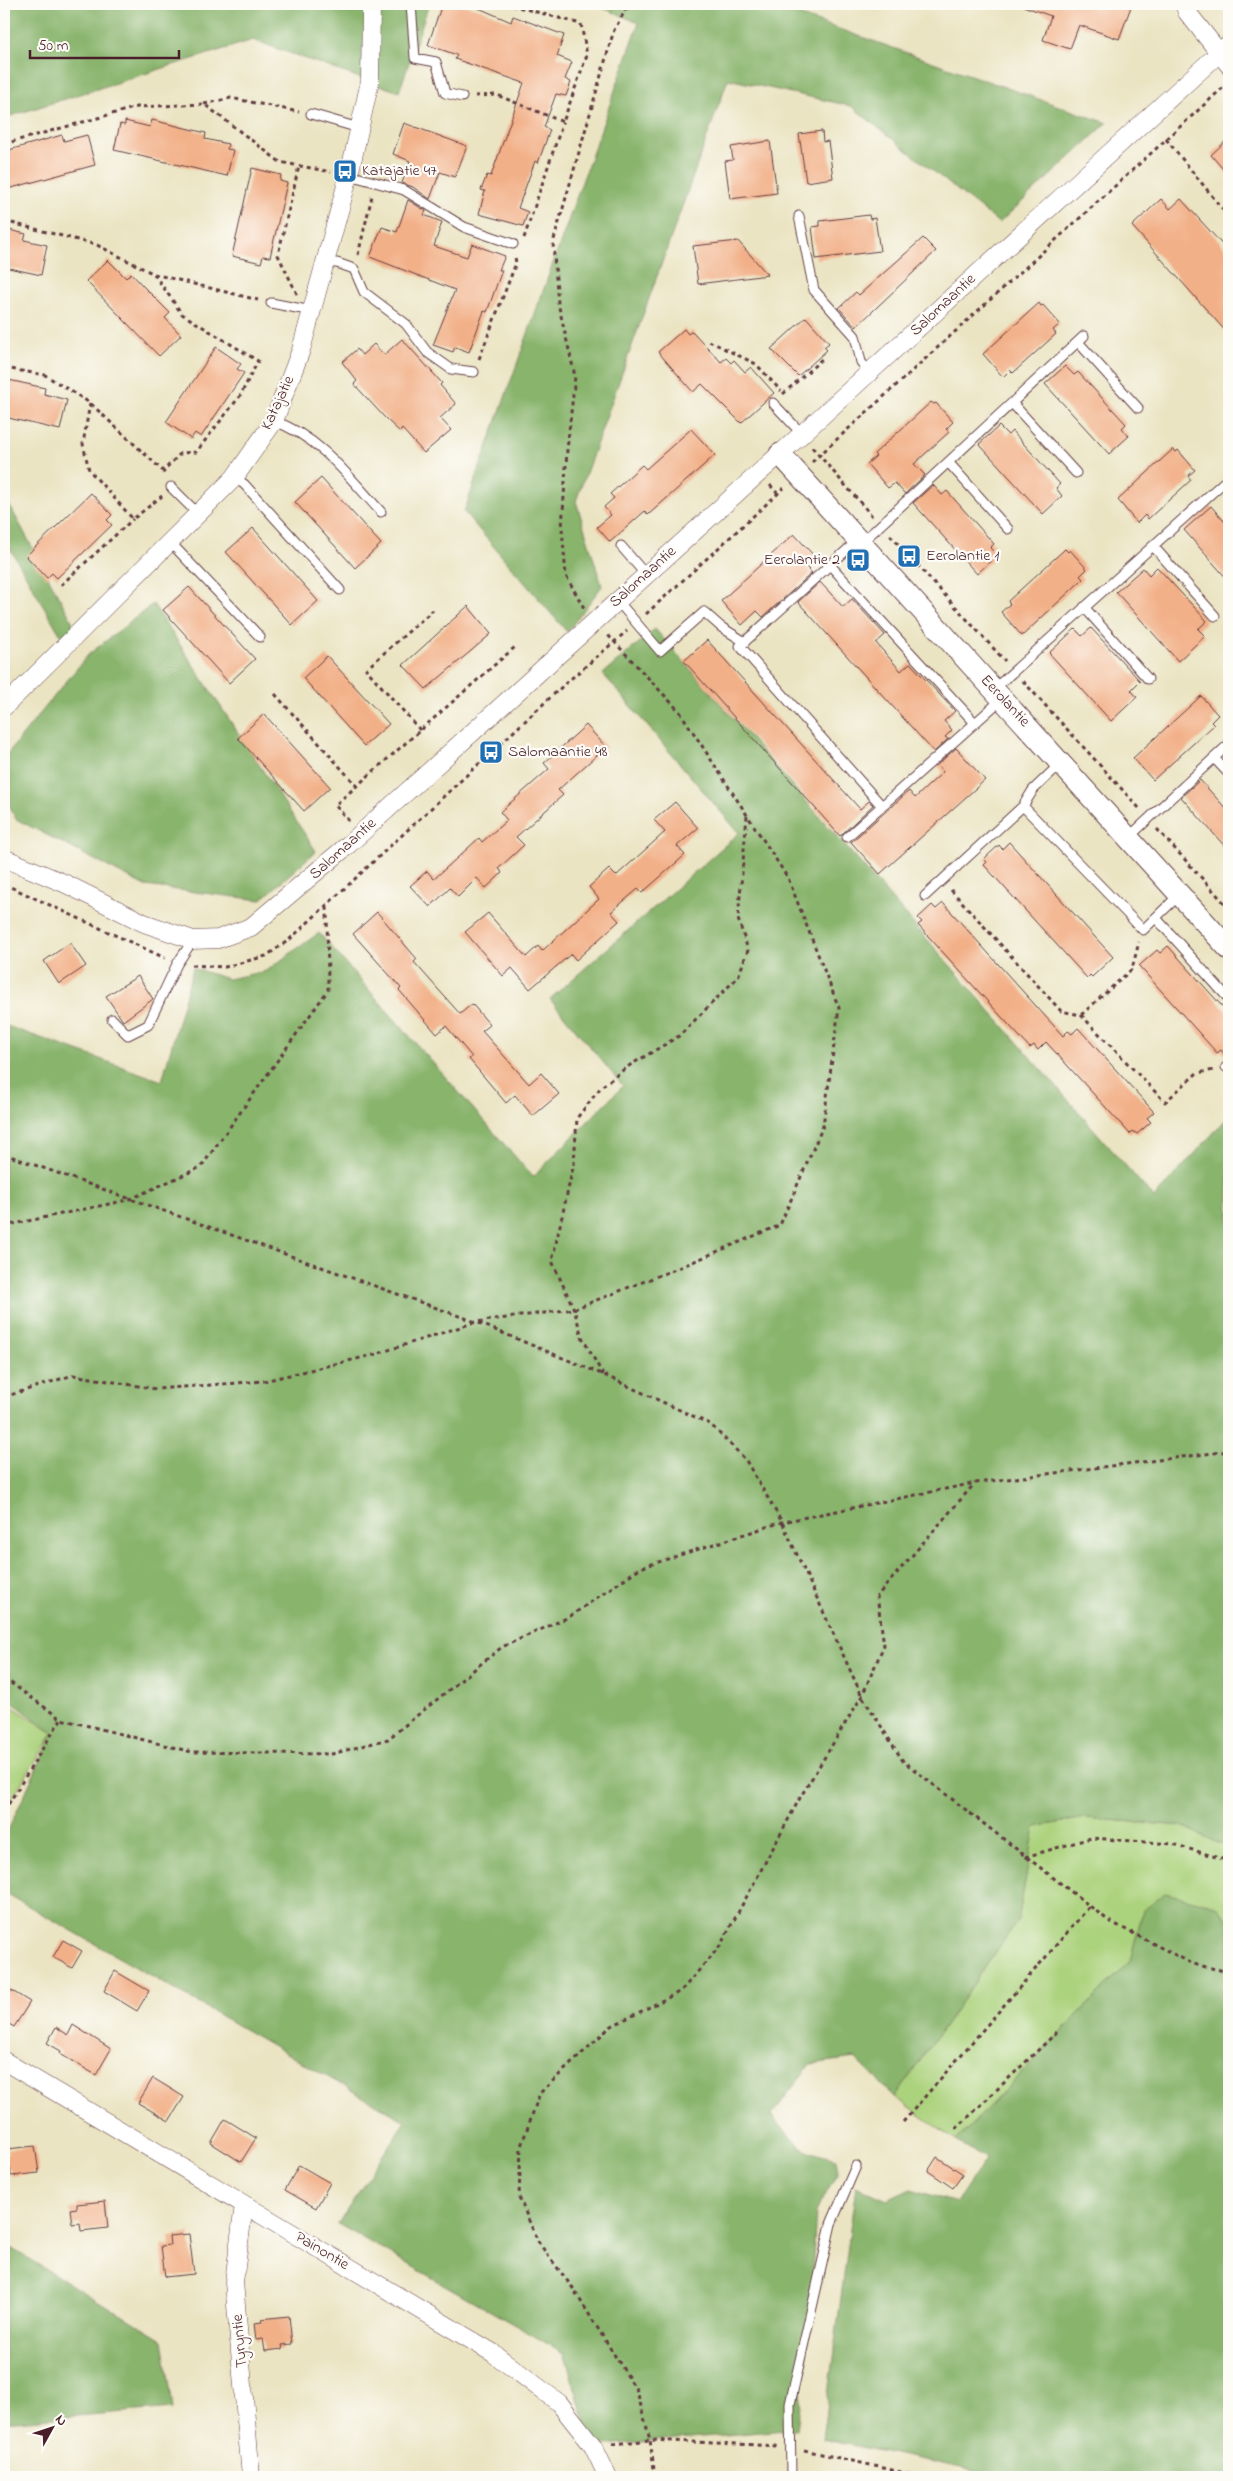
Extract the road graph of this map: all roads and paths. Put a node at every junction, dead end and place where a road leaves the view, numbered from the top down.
1 (374, 4) edge
2 (411, 4) edge
3 (507, 4) edge
4 (629, 4) edge
5 (1184, 4) edge
6 (1226, 54) edge
7 (462, 97) joint
8 (204, 104) junction
9 (311, 114) joint
10 (359, 128) junction
11 (1166, 139) dead end
12 (4, 144) edge
13 (299, 166) junction
14 (349, 176) junction
15 (375, 183) junction
16 (800, 216) dead end
17 (1229, 217) edge
18 (4, 221) edge
19 (514, 244) dead end
20 (325, 263) junction
21 (354, 269) junction
22 (154, 274) junction
23 (271, 302) joint
24 (304, 309) junction
25 (709, 341) dead end
26 (823, 358) dead end
27 (4, 368) edge
28 (474, 372) dead end
29 (870, 373) junction
30 (784, 393) junction
31 (773, 402) joint
32 (90, 403) junction
33 (1012, 403) junction
34 (1138, 408) dead end
35 (274, 421) junction
36 (802, 434) junction
37 (780, 454) junction
38 (948, 462) junction
39 (164, 471) junction
40 (1076, 473) dead end
41 (234, 478) junction
42 (170, 487) junction
43 (1229, 487) edge
44 (381, 512) dead end
45 (198, 514) junction
46 (133, 519) junction
47 (1008, 529) dead end
48 (170, 542) junction
49 (859, 543) junction
50 (621, 546) dead end
51 (1153, 546) junction
52 (830, 565) junction
53 (646, 576) junction
54 (61, 585) dead end
55 (340, 590) dead end
56 (617, 600) junction
57 (1084, 607) junction
58 (433, 610) dead end
59 (1215, 616) dead end
60 (595, 622) junction
61 (260, 637) dead end
62 (745, 642) junction
63 (515, 647) dead end
64 (1148, 679) dead end
65 (275, 694) dead end
66 (998, 694) junction
67 (4, 707) edge
68 (975, 723) junction
69 (420, 730) junction
70 (1229, 744) edge
71 (1214, 758) junction
72 (1061, 763) junction
73 (1229, 774) edge
74 (357, 786) junction
75 (882, 806) junction
76 (1023, 806) junction
77 (748, 816) junction
78 (360, 834) junction
79 (847, 838) dead end
80 (1129, 838) junction
81 (4, 858) edge
82 (942, 880) junction
83 (1180, 894) junction
84 (925, 896) dead end
85 (326, 905) dead end
86 (1156, 918) junction
87 (1143, 930) junction
88 (193, 940) junction
89 (1229, 949) edge
90 (1229, 999) edge
91 (1082, 1015) junction
92 (112, 1019) dead end
93 (1228, 1066) edge
94 (4, 1154) edge
95 (128, 1200) junction
96 (4, 1226) edge
97 (574, 1309) junction
98 (476, 1322) junction
99 (604, 1375) junction
100 (4, 1397) edge
101 (1229, 1451) edge
102 (975, 1483) junction
103 (782, 1522) junction
104 (4, 1678) edge
105 (862, 1696) junction
106 (62, 1719) junction
107 (4, 1811) edge
108 (1025, 1857) junction
109 (1229, 1861) edge
110 (1090, 1906) junction
111 (1229, 1972) edge
112 (1059, 2030) dead end
113 (4, 2061) edge
114 (903, 2122) dead end
115 (956, 2129) dead end
116 (856, 2166) dead end
117 (244, 2205) junction
118 (650, 2440) junction
119 (593, 2446) junction
120 (791, 2446) junction
121 (251, 2477) edge
122 (608, 2477) edge
123 (655, 2477) edge
124 (791, 2477) edge
125 (923, 2477) edge

1 - 10 street, Katajatie
2 - 7 lane
3 - 7 path
4 - 60 path
5 - 6 street
6 - 29 street, Salomaantie
8 - 9 path
8 - 12 path
8 - 13 path
9 - 10 lane
10 - 14 street, Katajatie
11 - 17 path
13 - 14 path
13 - 24 path
14 - 15 lane
14 - 20 street, Katajatie
15 - 19 lane
15 - 21 path
16 - 29 lane
18 - 22 path
20 - 21 lane
20 - 24 street, Katajatie
21 - 28 lane
22 - 23 path
22 - 39 path
23 - 24 lane
24 - 35 street, Katajatie
25 - 30 path
26 - 30 path
27 - 32 path
29 - 36 street, Salomaantie
30 - 31 path
31 - 36 lane
32 - 39 path
32 - 46 path
33 - 34 lane
33 - 38 lane
33 - 40 lane
35 - 41 street, Katajatie
35 - 44 lane
36 - 37 street, Salomaantie
37 - 49 street, Eerolantie
37 - 53 street, Salomaantie
38 - 47 lane
38 - 49 lane
39 - 42 path
41 - 45 street, Katajatie
41 - 55 lane
42 - 45 lane
42 - 46 path
43 - 51 lane
45 - 48 street, Katajatie
46 - 54 path
48 - 61 lane
48 - 67 street, Katajatie
49 - 52 lane
49 - 66 street, Eerolantie
50 - 53 lane
51 - 57 lane
51 - 59 lane
52 - 62 lane
52 - 68 lane
53 - 56 street, Salomaantie
56 - 60 street, Salomaantie
56 - 62 lane
57 - 64 lane
57 - 66 lane
58 - 69 path
60 - 77 path
60 - 78 street, Salomaantie
62 - 75 lane
63 - 69 path
65 - 74 path
66 - 68 lane
66 - 72 street, Eerolantie
68 - 75 lane
69 - 74 path
70 - 71 lane
71 - 73 lane
71 - 80 lane
72 - 76 lane
72 - 80 street, Eerolantie
74 - 78 path
75 - 79 lane
76 - 82 lane
76 - 87 lane
77 - 97 path
77 - 97 path
78 - 88 street, Salomaantie
80 - 83 street, Eerolantie
81 - 88 street, Salomaantie
82 - 84 lane
82 - 91 path
83 - 86 lane
83 - 89 street, Eerolantie
85 - 95 path
86 - 87 lane
86 - 90 lane
87 - 91 path
88 - 92 lane
91 - 93 path
94 - 95 path
95 - 96 path
95 - 98 path
97 - 98 path
97 - 99 path
98 - 99 path
98 - 100 path
99 - 103 path
101 - 102 path
102 - 103 path
102 - 105 path
103 - 105 path
103 - 106 path
104 - 106 path
105 - 108 path
105 - 118 path
106 - 107 path
108 - 109 path
108 - 110 path
110 - 111 path
110 - 114 path
112 - 115 path
113 - 117 street, Painontie
116 - 120 lane
117 - 119 street, Painontie
117 - 121 street, Tyryntie
118 - 119 path
118 - 120 path
118 - 123 path
119 - 122 street, Painontie
120 - 124 lane
120 - 125 path

